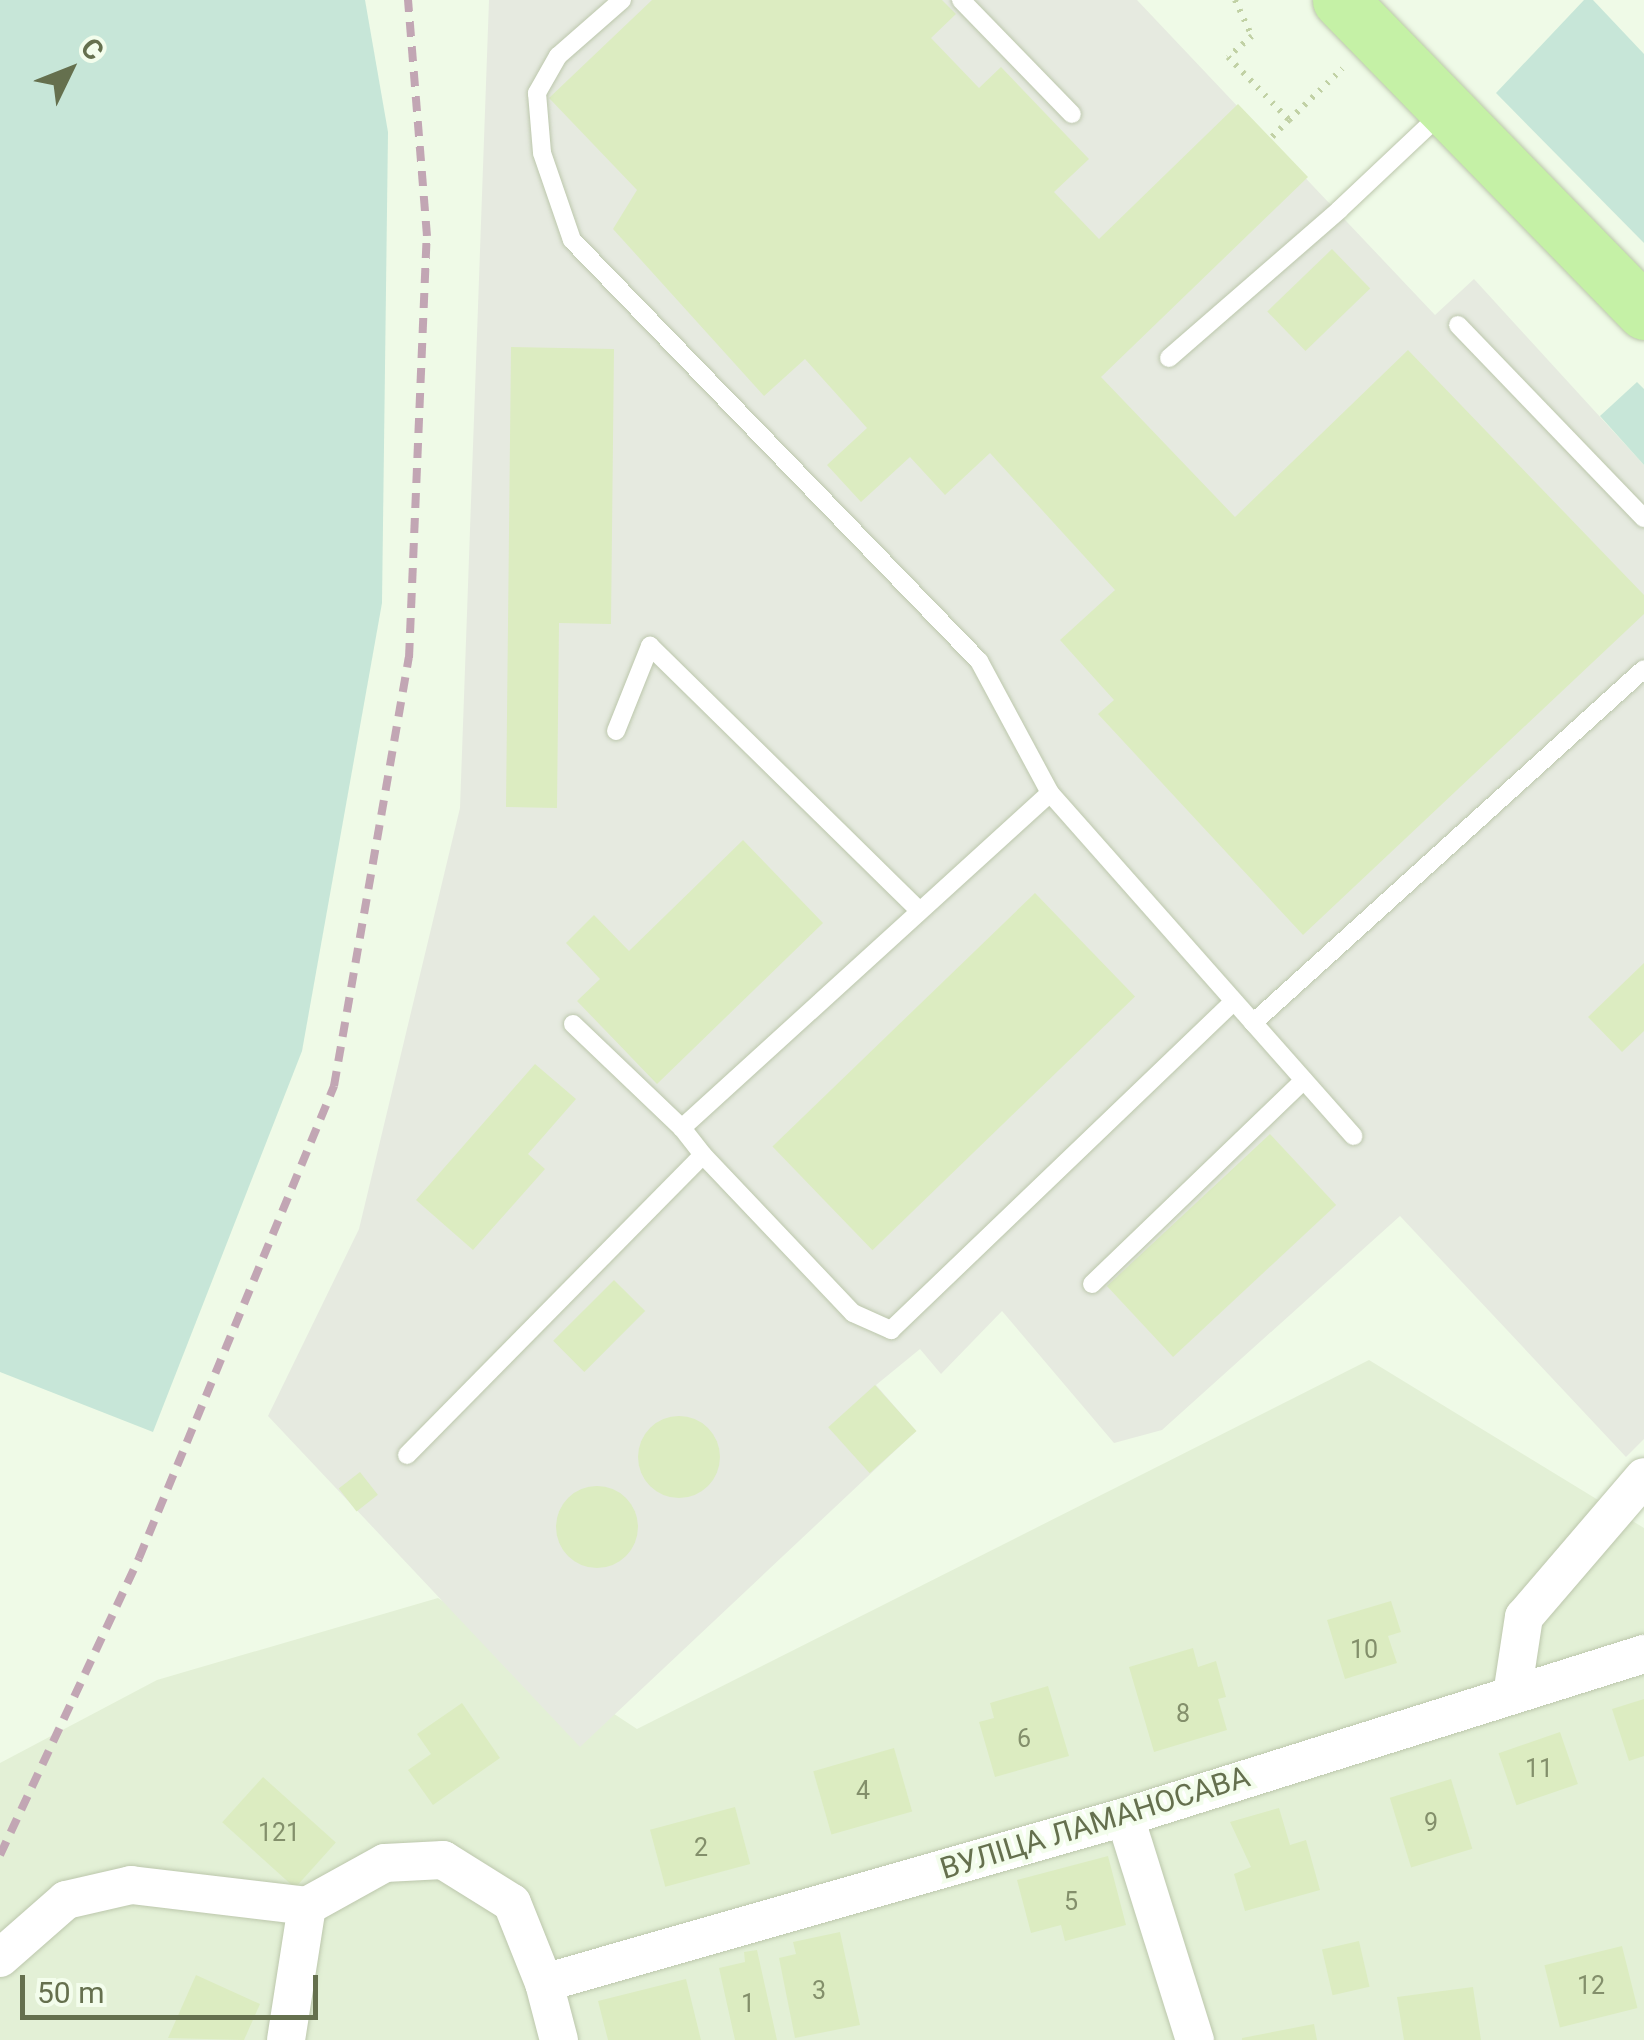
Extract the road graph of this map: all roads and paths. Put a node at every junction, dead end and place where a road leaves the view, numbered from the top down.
1 (622, 0) edge
2 (961, 0) edge
3 (1234, 0) edge
4 (1340, 0) edge
5 (1446, 109) junction
6 (1072, 114) dead end
7 (1271, 138) dead end
8 (1644, 312) edge
9 (1458, 325) dead end
10 (1168, 358) dead end
11 (1644, 518) edge
12 (1644, 669) edge
13 (616, 732) dead end
14 (1050, 793) junction
15 (920, 912) junction
16 (1234, 1001) junction
17 (1253, 1023) junction
18 (572, 1024) dead end
19 (1304, 1080) junction
20 (682, 1128) junction
21 (1353, 1136) dead end
22 (703, 1156) junction
23 (1092, 1284) dead end
24 (407, 1455) dead end
25 (1644, 1476) edge
26 (1644, 1654) edge
27 (1512, 1695) junction
28 (1125, 1817) junction
29 (307, 1906) junction
30 (0, 1958) edge
31 (544, 1984) junction
32 (286, 2040) edge
33 (559, 2040) edge
34 (1195, 2040) edge

1 - 14 lane
2 - 6 lane
3 - 7 path
4 - 5 main road
5 - 8 main road
5 - 10 lane
9 - 11 lane
12 - 17 lane
13 - 15 lane
14 - 15 lane
14 - 16 lane
15 - 20 lane
16 - 17 lane
16 - 22 lane
17 - 19 lane
18 - 20 lane
19 - 21 lane
19 - 23 lane
20 - 22 lane
22 - 24 lane
25 - 27 street
26 - 27 street, ВУЛІЦА ЛАМАНОСАВА
27 - 28 street, ВУЛІЦА ЛАМАНОСАВА
28 - 31 street, ВУЛІЦА ЛАМАНОСАВА
28 - 34 street
29 - 30 street
29 - 31 street
29 - 32 street
31 - 33 street

